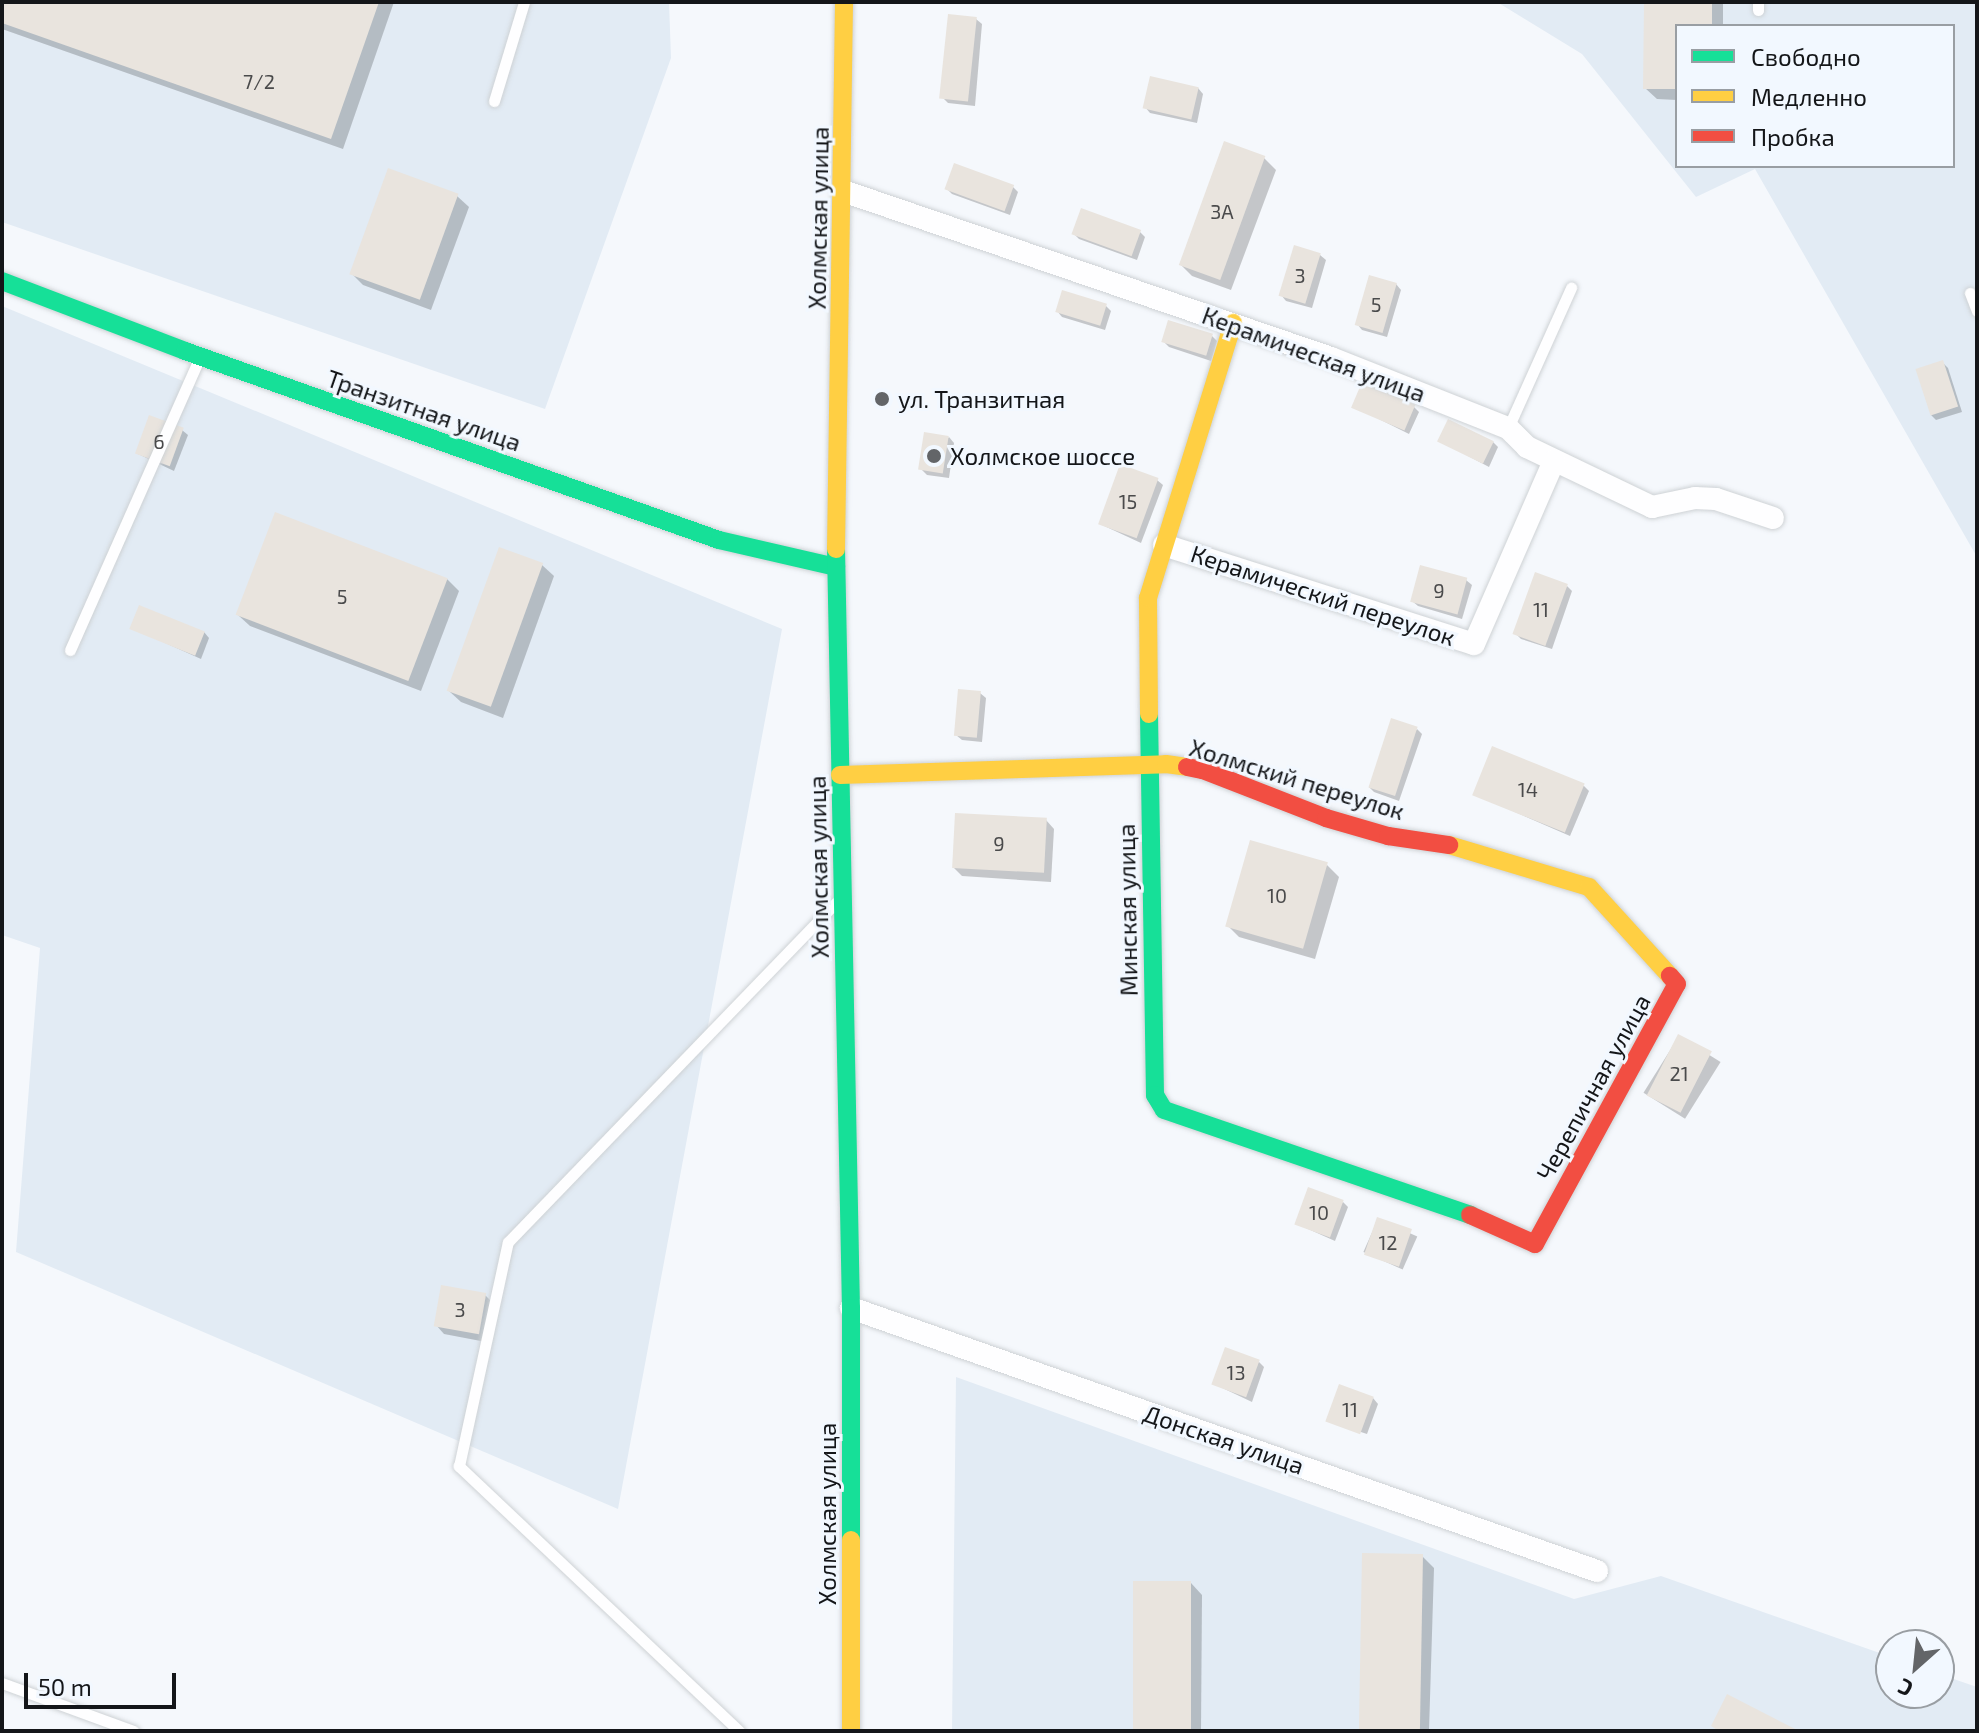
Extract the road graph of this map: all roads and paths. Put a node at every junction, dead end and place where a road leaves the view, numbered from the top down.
1 (524, 2) edge
2 (844, 2) edge
3 (494, 101) dead end
4 (843, 191) junction
5 (2, 281) edge
6 (1571, 288) dead end
7 (1970, 293) dead end
8 (1977, 311) edge
9 (1233, 323) junction
10 (200, 357) junction
11 (1508, 428) junction
12 (1554, 461) junction
13 (1773, 518) dead end
14 (1164, 545) junction
15 (836, 567) junction
16 (70, 650) dead end
17 (1149, 765) junction
18 (840, 775) junction
19 (1589, 887) joint
20 (842, 895) junction
21 (1535, 1244) joint
22 (851, 1308) junction
23 (1597, 1571) dead end
24 (2, 1683) edge
25 (133, 1731) edge
26 (739, 1731) edge
27 (851, 1731) edge

1 - 3 lane
2 - 4 main road, Холмская улица
4 - 9 street, Керамическая улица
4 - 15 main road, Холмская улица
5 - 10 main road, Транзитная улица
6 - 11 lane
7 - 8 lane
9 - 11 street, Керамическая улица
9 - 14 main road, Минская улица
10 - 15 main road, Транзитная улица
10 - 16 lane
11 - 12 street, Керамическая улица
12 - 13 street, Керамическая улица
12 - 14 street, Керамический переулок
14 - 17 main road, Минская улица
15 - 18 main road, Холмская улица
17 - 18 main road, Холмский переулок
17 - 19 main road, Холмский переулок
17 - 21 main road, Минская улица
18 - 20 main road, Холмская улица
19 - 21 main road, Черепичная улица
20 - 22 main road, Холмская улица
20 - 26 lane
22 - 23 street, Донская улица
22 - 27 main road, Холмская улица
24 - 25 lane

